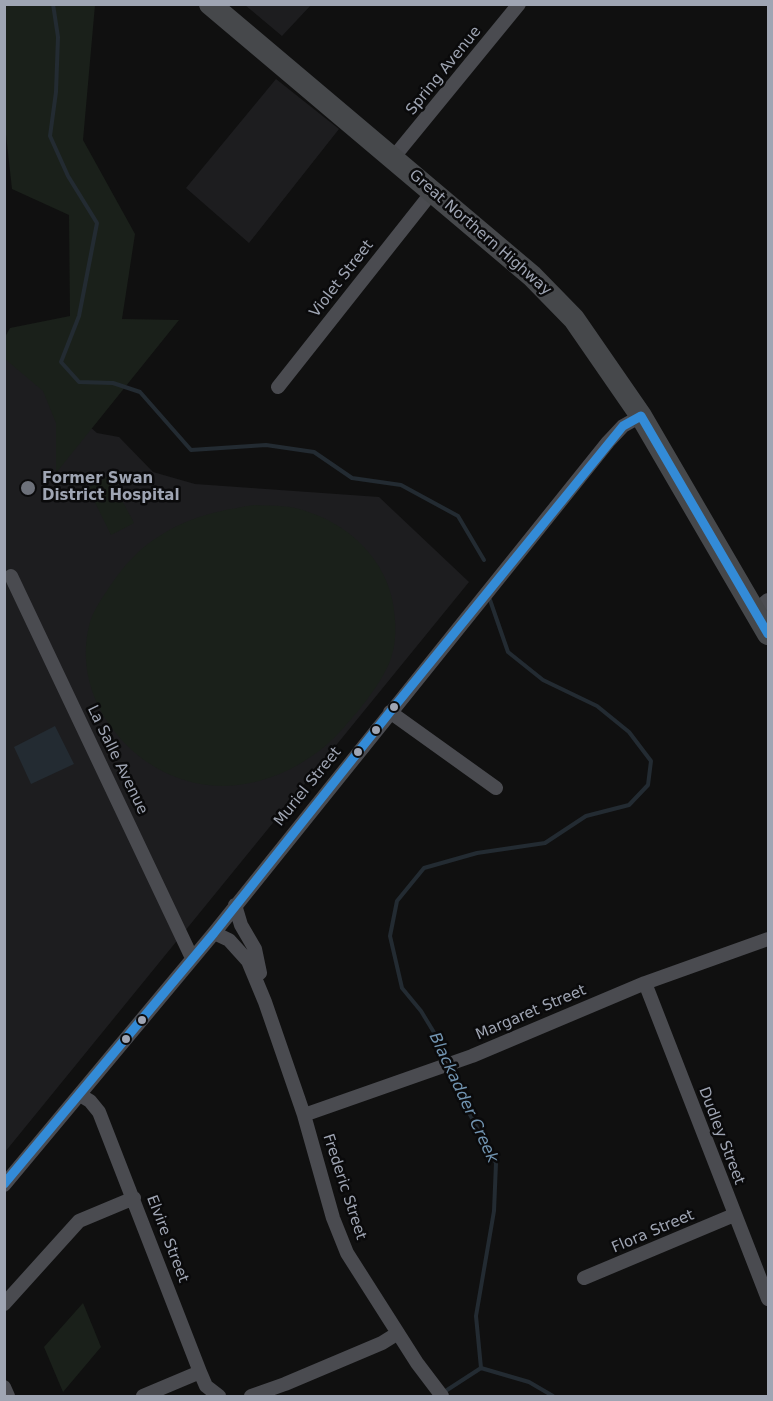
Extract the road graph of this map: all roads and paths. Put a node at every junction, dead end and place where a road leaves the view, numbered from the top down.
1 (210, 4) edge
2 (519, 4) edge
3 (393, 158) junction
4 (433, 191) junction
5 (278, 387) dead end
6 (641, 416) junction
7 (11, 576) dead end
8 (762, 605) edge
9 (768, 634) edge
10 (390, 712) junction
11 (496, 788) dead end
12 (235, 905) junction
13 (214, 933) junction
14 (768, 939) edge
15 (192, 958) junction
16 (645, 983) junction
17 (265, 1002) junction
18 (80, 1095) junction
19 (304, 1115) junction
20 (4, 1185) edge
21 (134, 1198) junction
22 (734, 1215) junction
23 (584, 1278) dead end
24 (768, 1299) edge
25 (4, 1304) edge
26 (398, 1333) junction
27 (200, 1372) junction
28 (4, 1388) edge
29 (8, 1396) edge
30 (143, 1396) edge
31 (219, 1396) edge
32 (251, 1396) edge
33 (442, 1396) edge

1 - 3 main road, Great Northern Highway
2 - 3 street, Spring Avenue
3 - 4 main road, Great Northern Highway
4 - 5 street, Violet Street
4 - 6 main road, Great Northern Highway
6 - 8 main road, Great Northern Highway
6 - 10 street, Muriel Street
7 - 15 street, La Salle Avenue
8 - 9 main road, Great Northern Highway
10 - 11 street
10 - 12 street, Muriel Street
12 - 13 street, Muriel Street
12 - 17 street, Frederic Street
13 - 15 street, Muriel Street
13 - 17 street, Frederic Street
14 - 16 street, Margaret Street
15 - 18 street, Muriel Street
16 - 19 street, Margaret Street
16 - 22 street, Dudley Street
17 - 19 street, Frederic Street
18 - 20 street, Muriel Street
18 - 21 street, Elvire Street
19 - 26 street, Frederic Street
21 - 25 street
21 - 27 street, Elvire Street
22 - 23 street, Flora Street
22 - 24 street, Dudley Street
26 - 32 street
26 - 33 street, Frederic Street
27 - 30 street
27 - 31 street, Elvire Street
28 - 29 street

